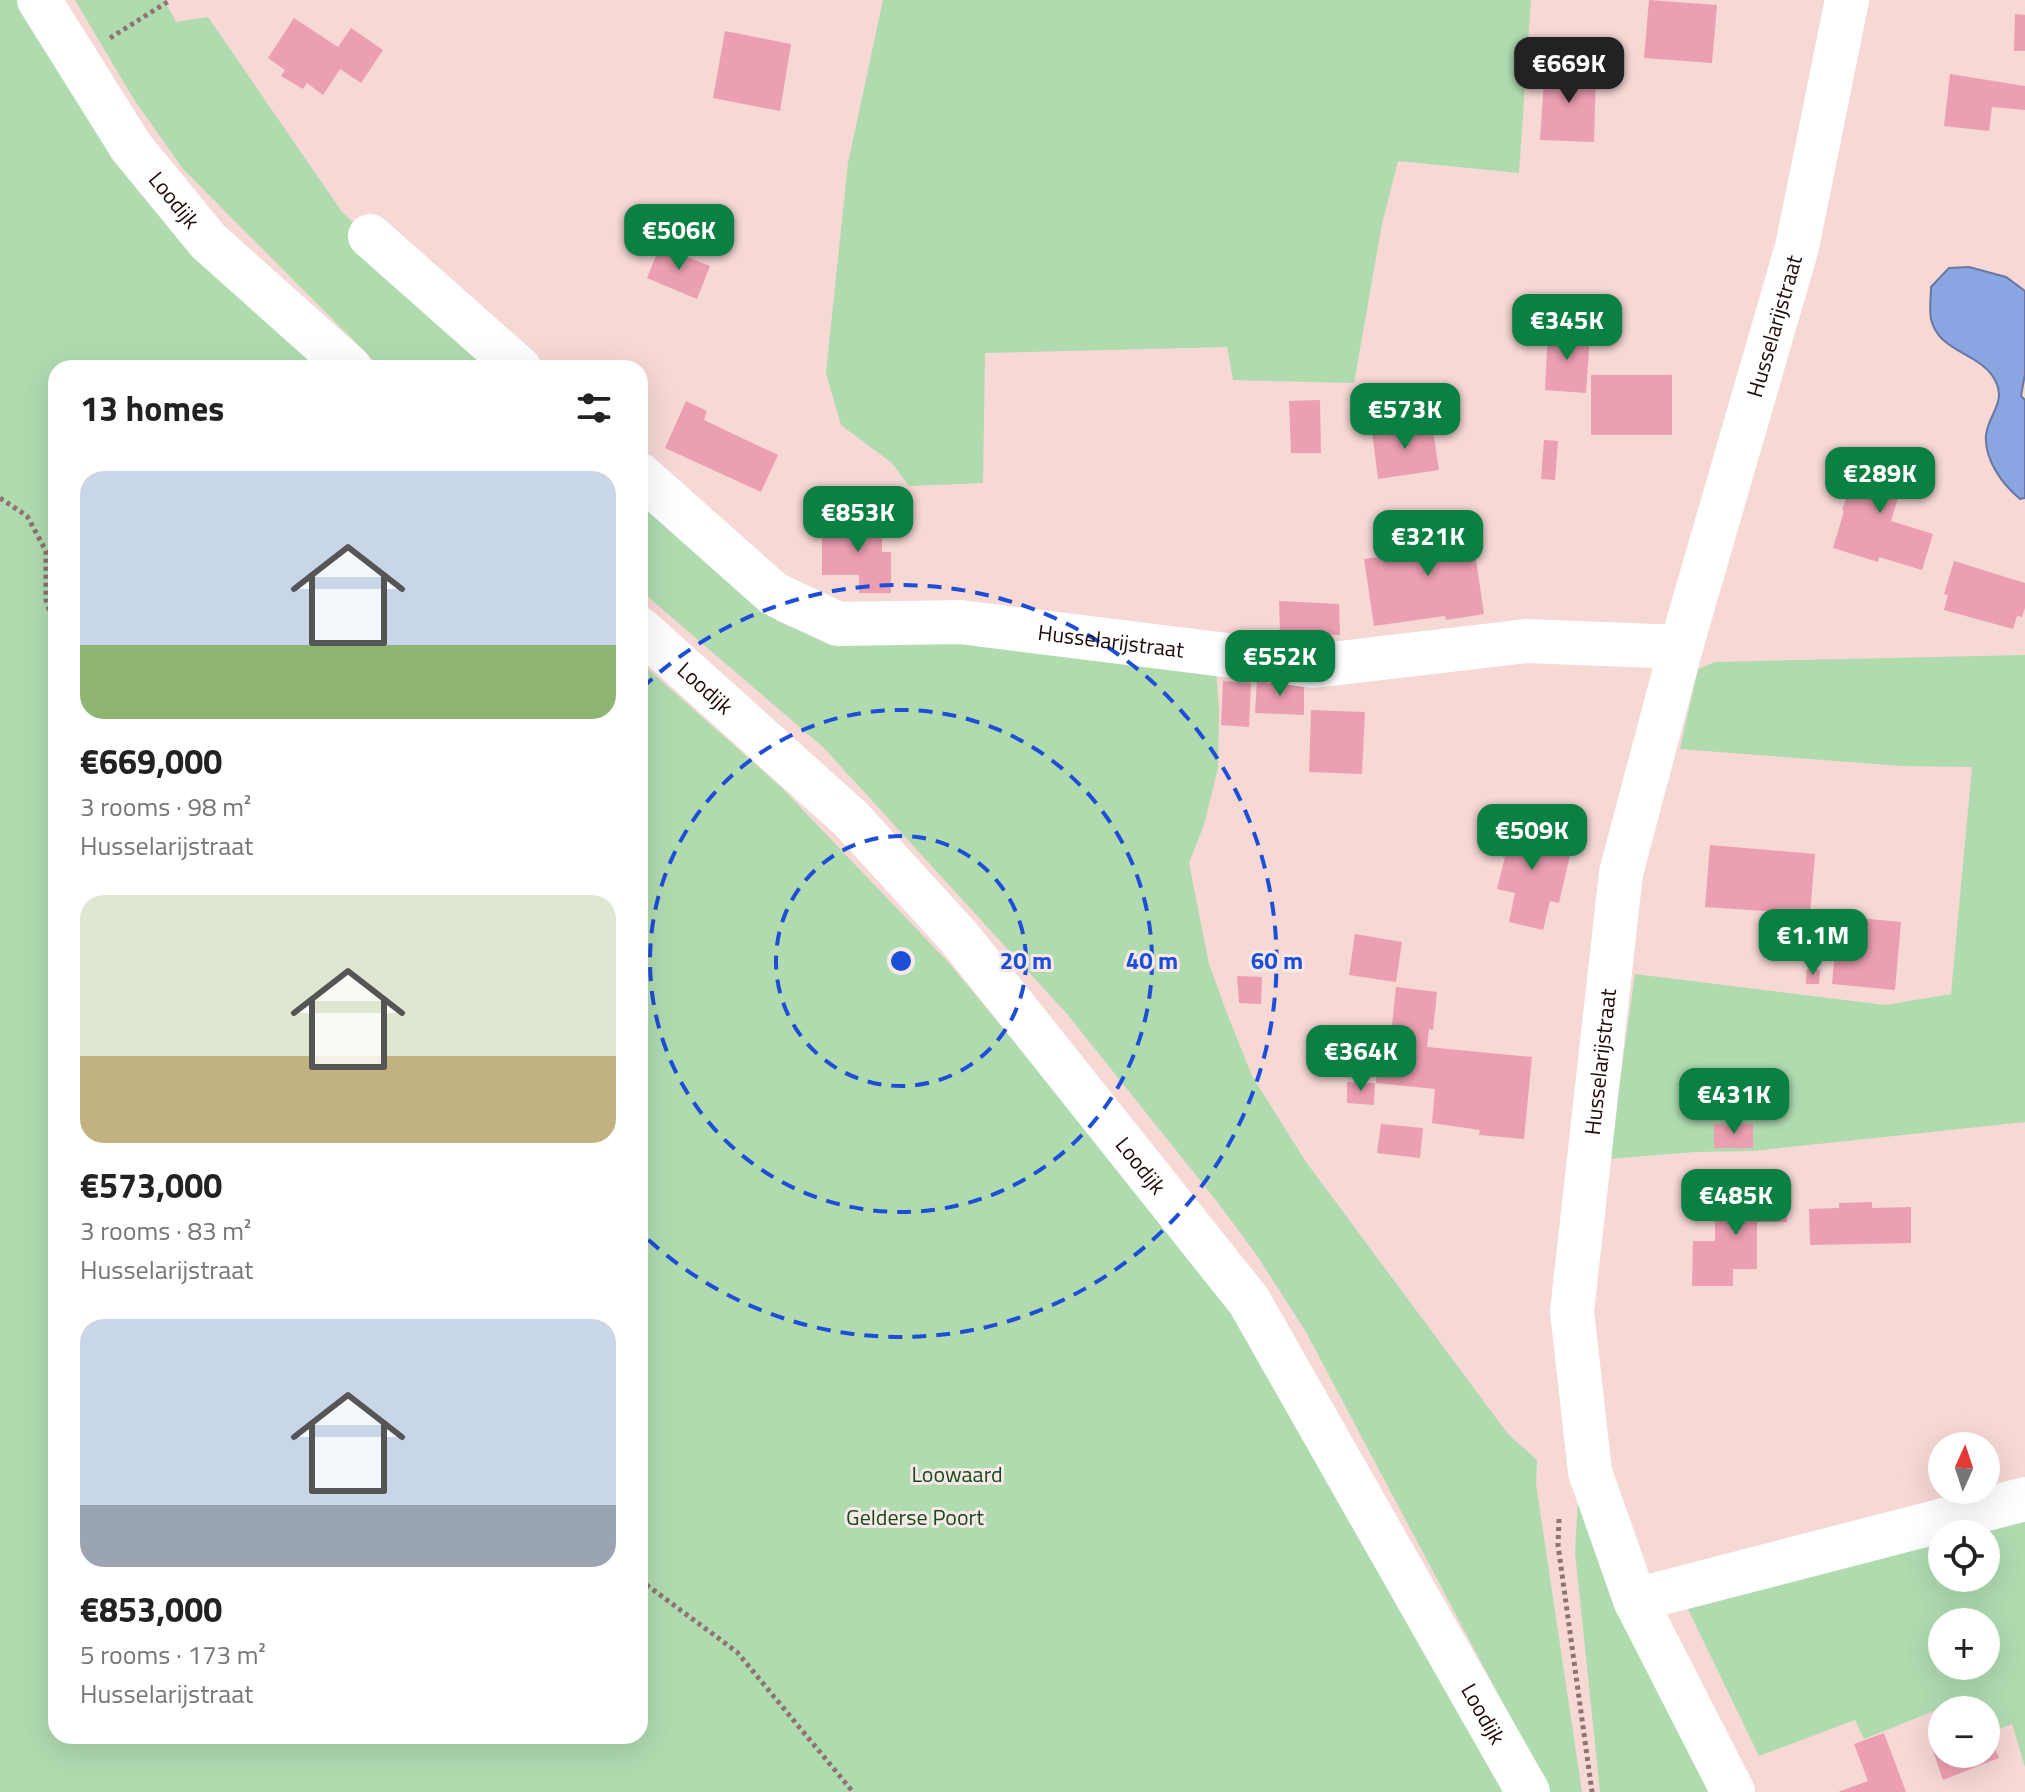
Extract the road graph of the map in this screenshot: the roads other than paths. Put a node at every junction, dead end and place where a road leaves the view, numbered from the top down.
1 (39, 0) edge
2 (1847, 0) edge
3 (370, 236) dead end
4 (341, 360) edge
5 (510, 360) edge
6 (648, 482) edge
7 (648, 636) edge
8 (1681, 647) junction
9 (2025, 1499) edge
10 (1635, 1600) junction
11 (1528, 1792) edge
12 (1733, 1792) edge

1 - 4 street, Loodijk
2 - 8 street, Husselarijstraat
3 - 5 street
6 - 8 street, Husselarijstraat
7 - 11 street, Loodijk
8 - 10 street, Husselarijstraat
9 - 10 street
10 - 12 street, Husselarijstraat

